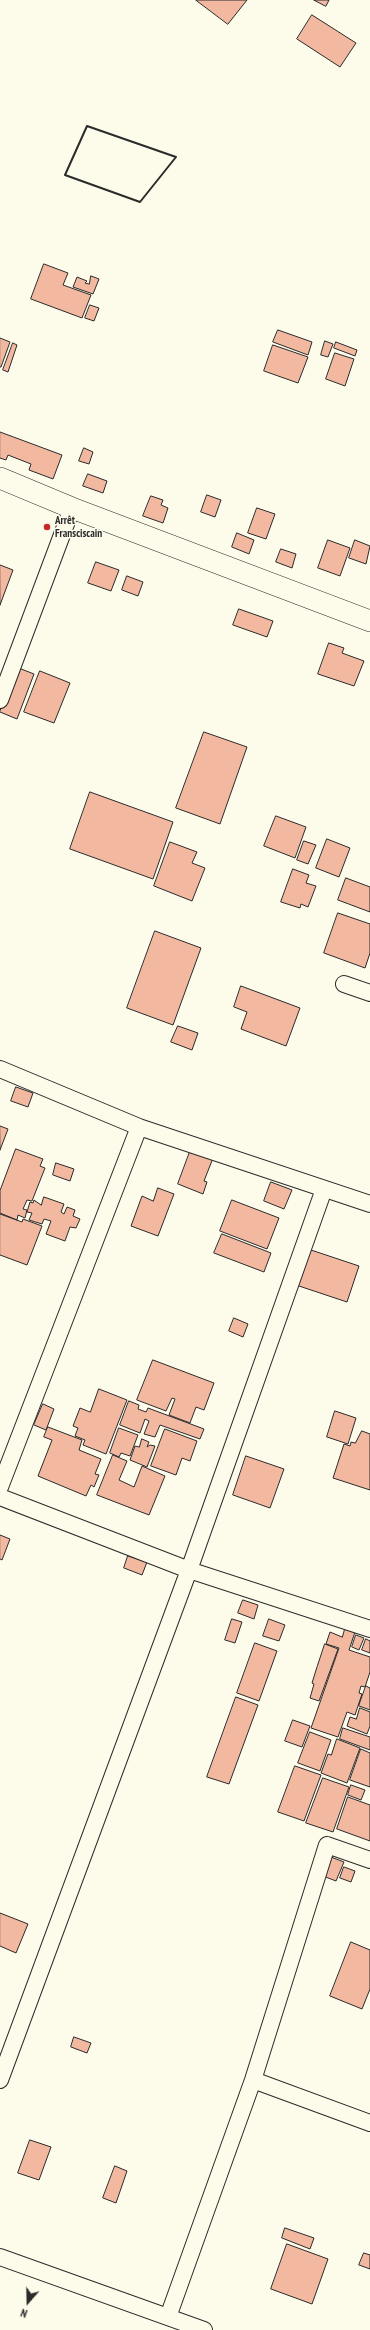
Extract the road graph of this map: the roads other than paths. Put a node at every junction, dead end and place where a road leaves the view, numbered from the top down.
1 (0, 478) edge
2 (72, 508) junction
3 (370, 621) edge
4 (0, 700) edge
5 (344, 984) dead end
6 (370, 993) edge
7 (0, 1069) edge
8 (139, 1127) junction
9 (324, 1189) junction
10 (370, 1204) edge
11 (0, 1487) edge
12 (0, 1497) edge
13 (189, 1570) junction
14 (370, 1629) edge
15 (370, 1860) edge
16 (0, 2080) edge
17 (253, 2080) junction
18 (370, 2123) edge
19 (0, 2257) edge
20 (168, 2317) junction
21 (204, 2330) edge

1 - 2 street
2 - 3 street
2 - 4 street
5 - 6 street
7 - 8 street
8 - 9 street
8 - 11 street
9 - 10 street
9 - 13 street
12 - 13 street
13 - 14 street
13 - 16 street
15 - 17 street
17 - 18 street
17 - 20 street
19 - 20 street
20 - 21 street

